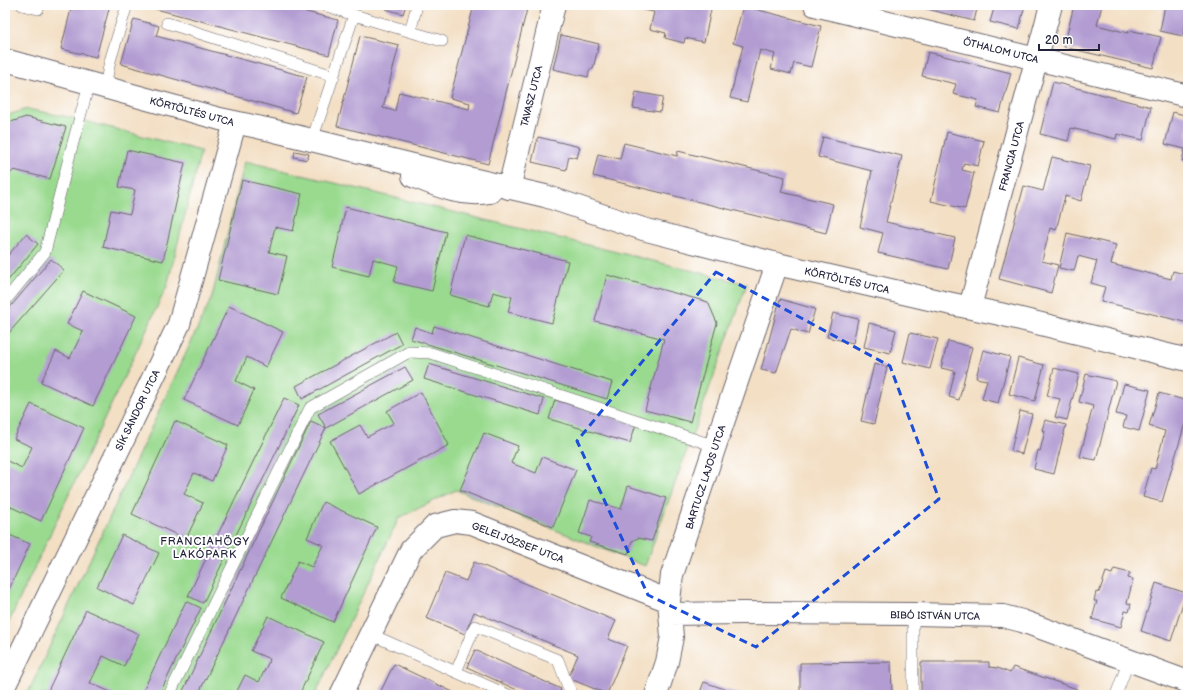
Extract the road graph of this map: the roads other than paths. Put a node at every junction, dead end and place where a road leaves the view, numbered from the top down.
1 (22, 5) edge
2 (39, 5) edge
3 (127, 5) edge
4 (324, 5) edge
5 (417, 5) edge
6 (554, 5) edge
7 (815, 5) edge
8 (1051, 5) edge
9 (354, 15) junction
10 (167, 23) dead end
11 (410, 32) junction
12 (442, 41) dead end
13 (1037, 58) junction
14 (5, 60) edge
15 (334, 76) junction
16 (97, 86) junction
17 (1188, 96) edge
18 (235, 123) junction
19 (312, 140) junction
20 (508, 188) junction
21 (777, 264) junction
22 (5, 301) edge
23 (970, 307) junction
24 (1188, 360) edge
25 (715, 446) junction
26 (670, 608) junction
27 (913, 614) junction
28 (370, 634) junction
29 (1129, 660) junction
30 (456, 672) junction
31 (1188, 682) edge
32 (5, 685) edge
33 (169, 695) edge
34 (341, 695) edge
35 (508, 695) edge
36 (573, 695) edge
37 (656, 695) edge
38 (913, 695) edge
39 (1116, 695) edge

1 - 2 lane
3 - 16 lane
4 - 9 lane
5 - 11 lane
6 - 20 street, TAVASZ UTCA
7 - 13 street, ÖTHALOM UTCA
8 - 13 street, FRANCIA UTCA
9 - 11 lane
9 - 15 lane
10 - 15 lane
11 - 12 lane
13 - 17 street, ÖTHALOM UTCA
13 - 23 street, FRANCIA UTCA
14 - 16 street, KÖRTÖLTÉS UTCA
15 - 19 lane
16 - 18 street, KÖRTÖLTÉS UTCA
16 - 22 lane
18 - 19 street, KÖRTÖLTÉS UTCA
18 - 32 street, SÍK SÁNDOR UTCA
19 - 20 street, KÖRTÖLTÉS UTCA
20 - 21 street, KÖRTÖLTÉS UTCA
21 - 23 street, KÖRTÖLTÉS UTCA
21 - 25 street, BARTUCZ LAJOS UTCA
23 - 24 street, KÖRTÖLTÉS UTCA
25 - 26 street, BARTUCZ LAJOS UTCA
25 - 33 lane
26 - 27 street, BIBÓ ISTVÁN UTCA
26 - 28 street, GELEI JÓZSEF UTCA
26 - 37 street, BARTUCZ LAJOS UTCA
27 - 29 street, BIBÓ ISTVÁN UTCA
27 - 38 lane
28 - 30 lane
28 - 34 street, GELEI JÓZSEF UTCA
29 - 31 street, BIBÓ ISTVÁN UTCA
29 - 39 lane
30 - 35 lane
30 - 36 lane

